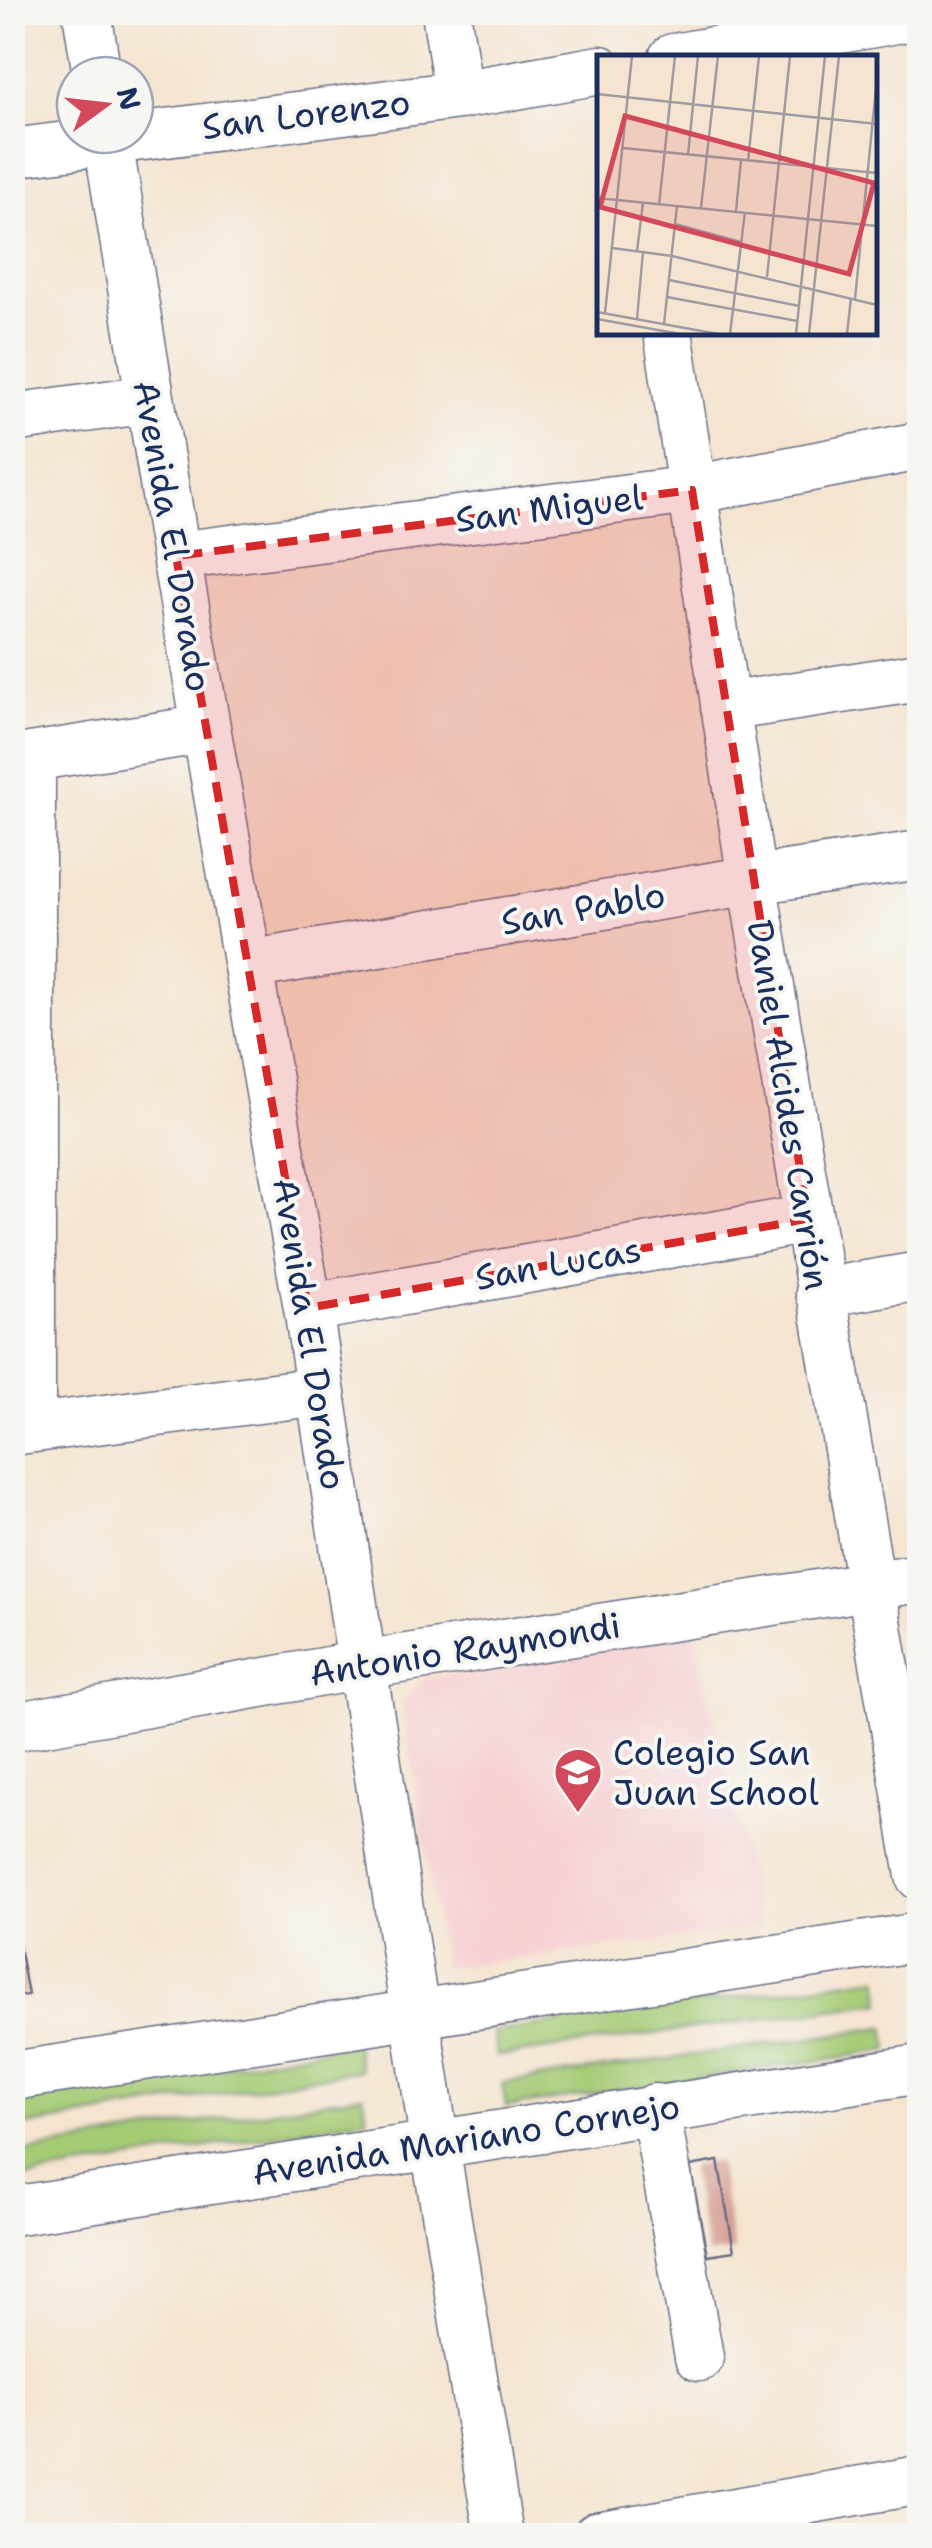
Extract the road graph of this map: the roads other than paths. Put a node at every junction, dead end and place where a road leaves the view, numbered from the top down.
1 (87, 12) edge
2 (446, 12) edge
3 (920, 15) edge
4 (749, 28) edge
5 (94, 55) edge
6 (680, 55) edge
7 (597, 71) edge
8 (459, 95) junction
9 (155, 131) edge
10 (55, 146) edge
11 (12, 153) edge
12 (110, 155) edge
13 (668, 335) edge
14 (150, 398) junction
15 (12, 418) edge
16 (920, 446) edge
17 (692, 490) junction
18 (176, 556) junction
19 (920, 677) edge
20 (726, 708) junction
21 (206, 730) junction
22 (22, 758) edge
23 (920, 855) edge
24 (752, 880) junction
25 (248, 966) junction
26 (808, 1219) junction
27 (920, 1276) edge
28 (820, 1293) junction
29 (308, 1308) junction
30 (320, 1392) junction
31 (22, 1430) edge
32 (920, 1578) edge
33 (870, 1586) junction
34 (362, 1665) junction
35 (12, 1726) edge
36 (920, 1876) edge
37 (920, 1938) edge
38 (416, 2012) junction
39 (920, 2069) edge
40 (12, 2076) edge
41 (655, 2108) junction
42 (435, 2146) junction
43 (12, 2211) edge
44 (699, 2356) dead end
45 (920, 2480) edge
46 (499, 2536) edge
47 (597, 2536) edge

1 - 5 street
2 - 8 street
3 - 4 street
4 - 6 street
7 - 8 street, San Lorenzo
8 - 9 street, San Lorenzo
10 - 11 street, San Lorenzo
12 - 14 street, Avenida El Dorado
13 - 17 street, Daniel Alcides Carrión
14 - 15 street
14 - 18 street, Avenida El Dorado
16 - 17 street, San Miguel
17 - 18 street, San Miguel
17 - 20 street, Daniel Alcides Carrión
18 - 21 street, Avenida El Dorado
19 - 20 street
20 - 24 street, Daniel Alcides Carrión
21 - 22 street
21 - 25 street, Avenida El Dorado
22 - 31 street
23 - 24 street, San Pablo
24 - 25 street, San Pablo
24 - 26 street, Daniel Alcides Carrión
25 - 29 street, Avenida El Dorado
26 - 28 street, Daniel Alcides Carrión
26 - 29 street, San Lucas
27 - 28 street
28 - 33 street, Daniel Alcides Carrión
29 - 30 street, Avenida El Dorado
30 - 31 street
30 - 34 street, Avenida El Dorado
32 - 33 street, Antonio Raymondi
33 - 34 street, Antonio Raymondi
33 - 36 street, Daniel Alcides Carrión
34 - 35 street, Antonio Raymondi
34 - 38 street, Avenida El Dorado
37 - 38 street
38 - 40 street
38 - 42 street, Avenida El Dorado
39 - 41 street, Avenida Mariano Cornejo
41 - 42 street, Avenida Mariano Cornejo
41 - 44 street
42 - 43 street, Avenida Mariano Cornejo
42 - 46 street, Avenida El Dorado
45 - 47 street

